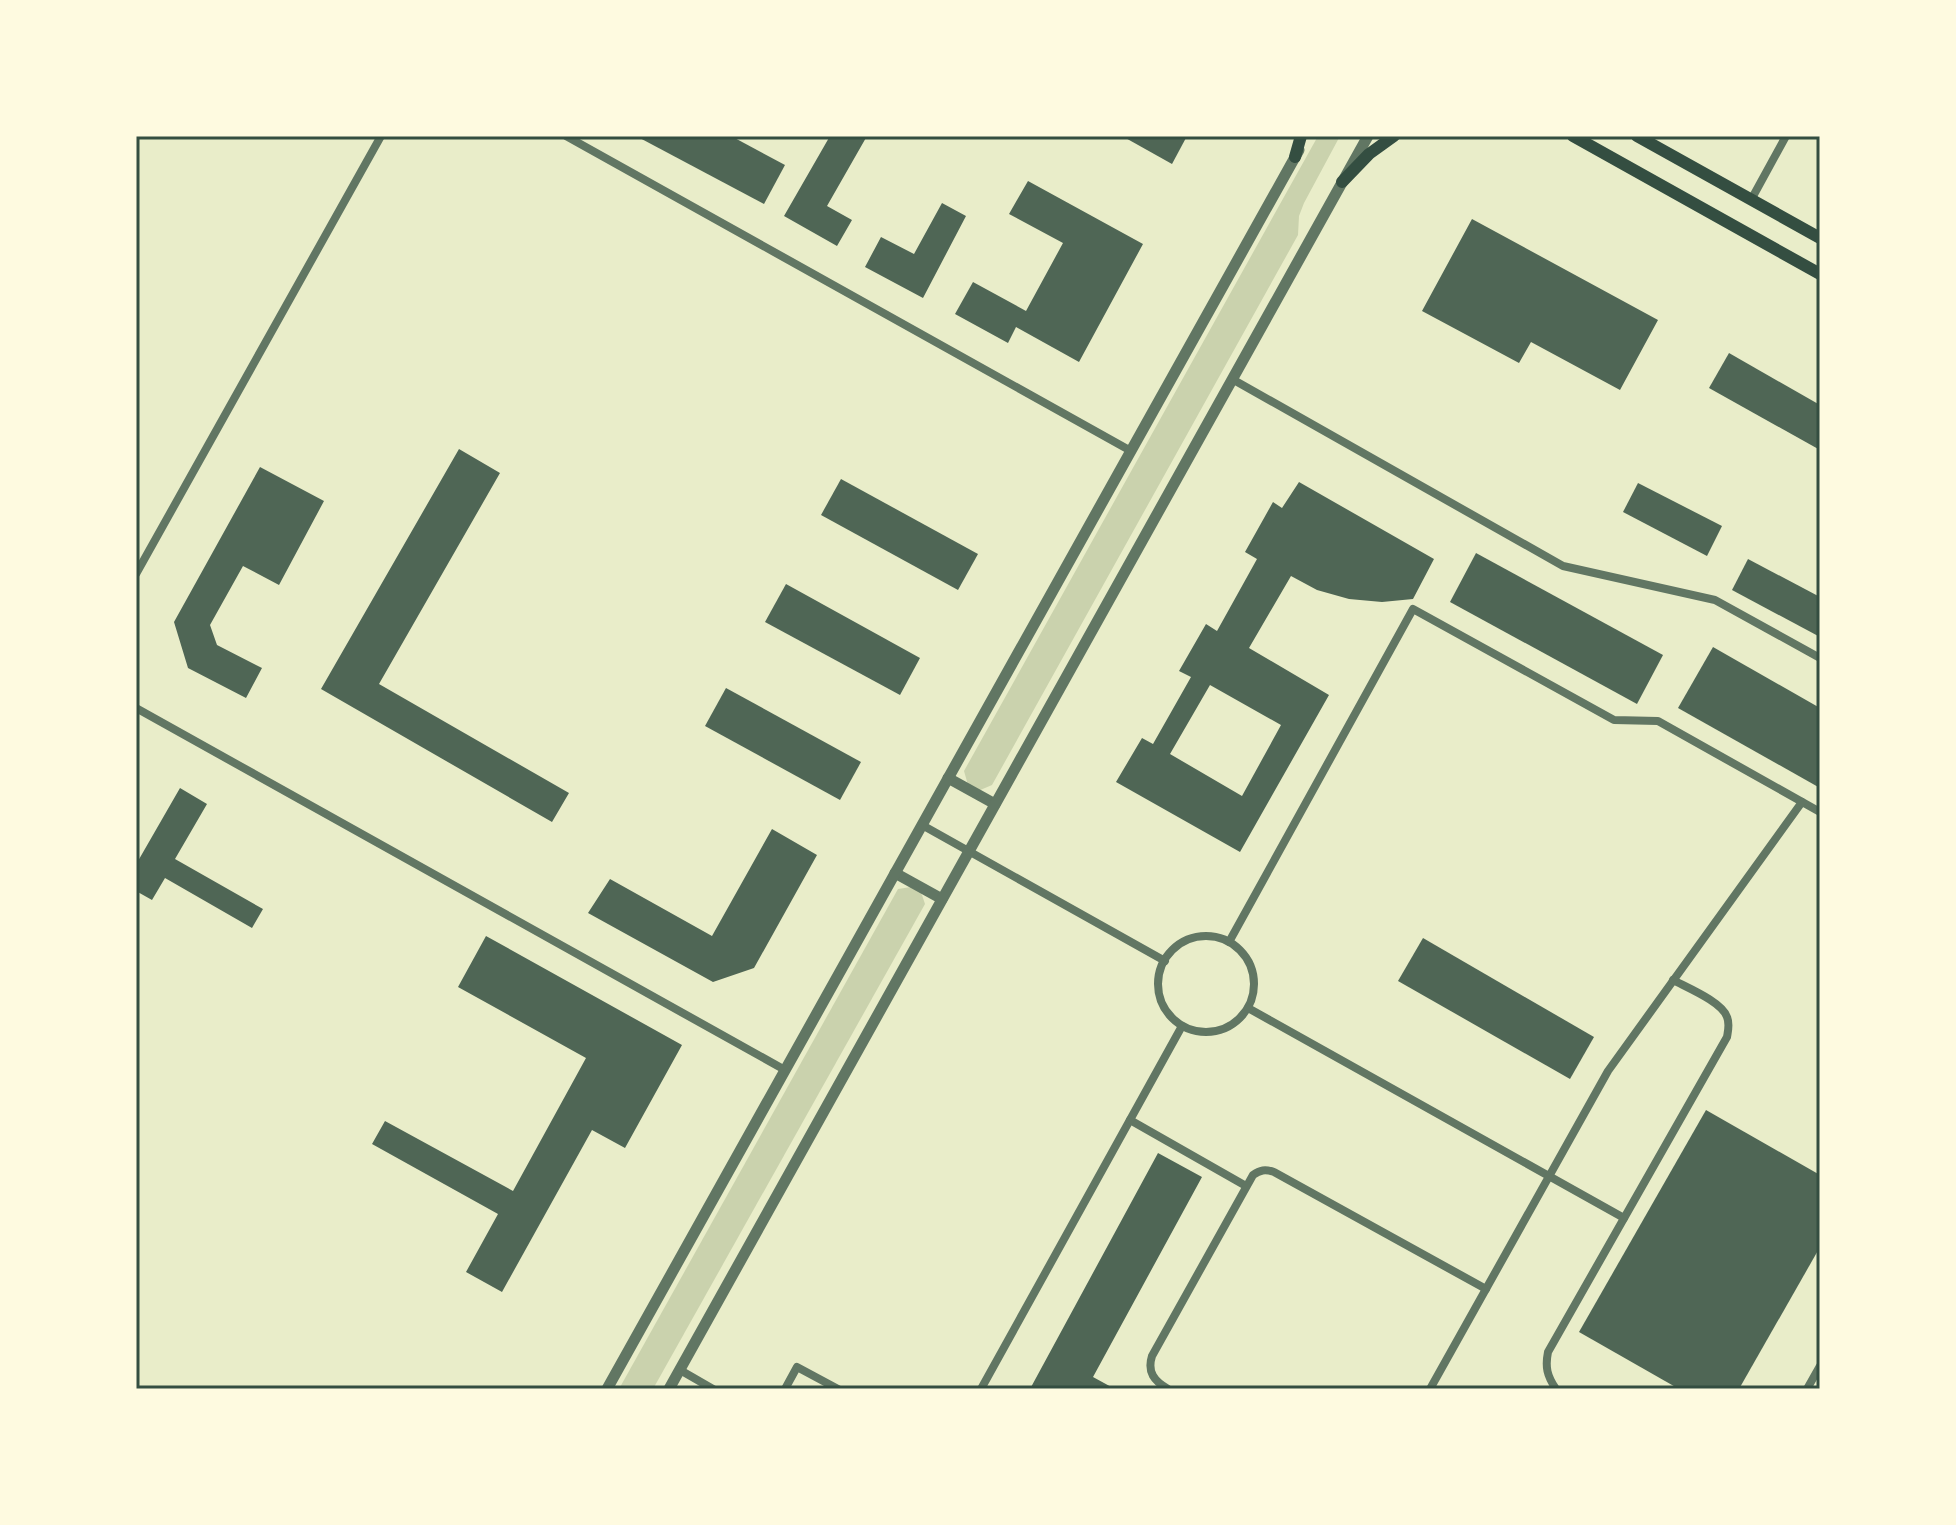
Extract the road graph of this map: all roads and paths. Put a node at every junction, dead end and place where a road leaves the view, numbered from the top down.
1 (381, 136) edge
2 (566, 136) edge
3 (1304, 136) edge
4 (1368, 136) edge
5 (1394, 136) edge
6 (1573, 136) edge
7 (1637, 136) edge
8 (1786, 136) edge
9 (1295, 157) joint
10 (1342, 182) junction
11 (1751, 200) junction
12 (1820, 238) edge
13 (1820, 274) edge
14 (1232, 379) junction
15 (1131, 451) junction
16 (136, 574) edge
17 (1820, 658) edge
18 (136, 708) edge
19 (948, 778) junction
20 (1802, 802) junction
21 (995, 804) junction
22 (1820, 812) edge
23 (922, 825) junction
24 (969, 851) junction
25 (895, 873) junction
26 (942, 899) junction
27 (1229, 942) junction
28 (1165, 961) junction
29 (1673, 980) junction
30 (1248, 1008) junction
31 (1182, 1026) junction
32 (785, 1070) junction
33 (1130, 1120) junction
34 (1549, 1176) junction
35 (1246, 1186) junction
36 (1624, 1218) junction
37 (1486, 1289) junction
38 (1820, 1366) edge
39 (680, 1370) junction
40 (607, 1389) edge
41 (669, 1389) edge
42 (713, 1389) edge
43 (785, 1389) edge
44 (838, 1389) edge
45 (981, 1389) edge
46 (1168, 1389) edge
47 (1430, 1389) edge
48 (1556, 1389) edge
49 (1807, 1389) edge

1 - 16 street
2 - 15 street
3 - 9 main road
4 - 10 street
5 - 10 main road
6 - 13 main road
7 - 11 main road
8 - 11 street
9 - 15 street
10 - 14 street
11 - 12 main road
14 - 17 street
14 - 21 street
15 - 19 street
18 - 32 street
19 - 21 street
19 - 23 street
20 - 22 street
20 - 27 street
20 - 29 street
21 - 24 street
23 - 24 street
23 - 25 street
24 - 26 street
24 - 28 street
25 - 26 street
25 - 32 street
26 - 39 street
27 - 28 street
27 - 30 street
28 - 31 street
29 - 34 street
29 - 36 street
30 - 31 street
30 - 34 street
31 - 33 street
32 - 40 street
33 - 35 street
33 - 45 street
34 - 36 street
34 - 37 street
35 - 37 street
35 - 46 street
36 - 48 street
37 - 47 street
38 - 49 street
39 - 41 street
39 - 42 street
43 - 44 street

